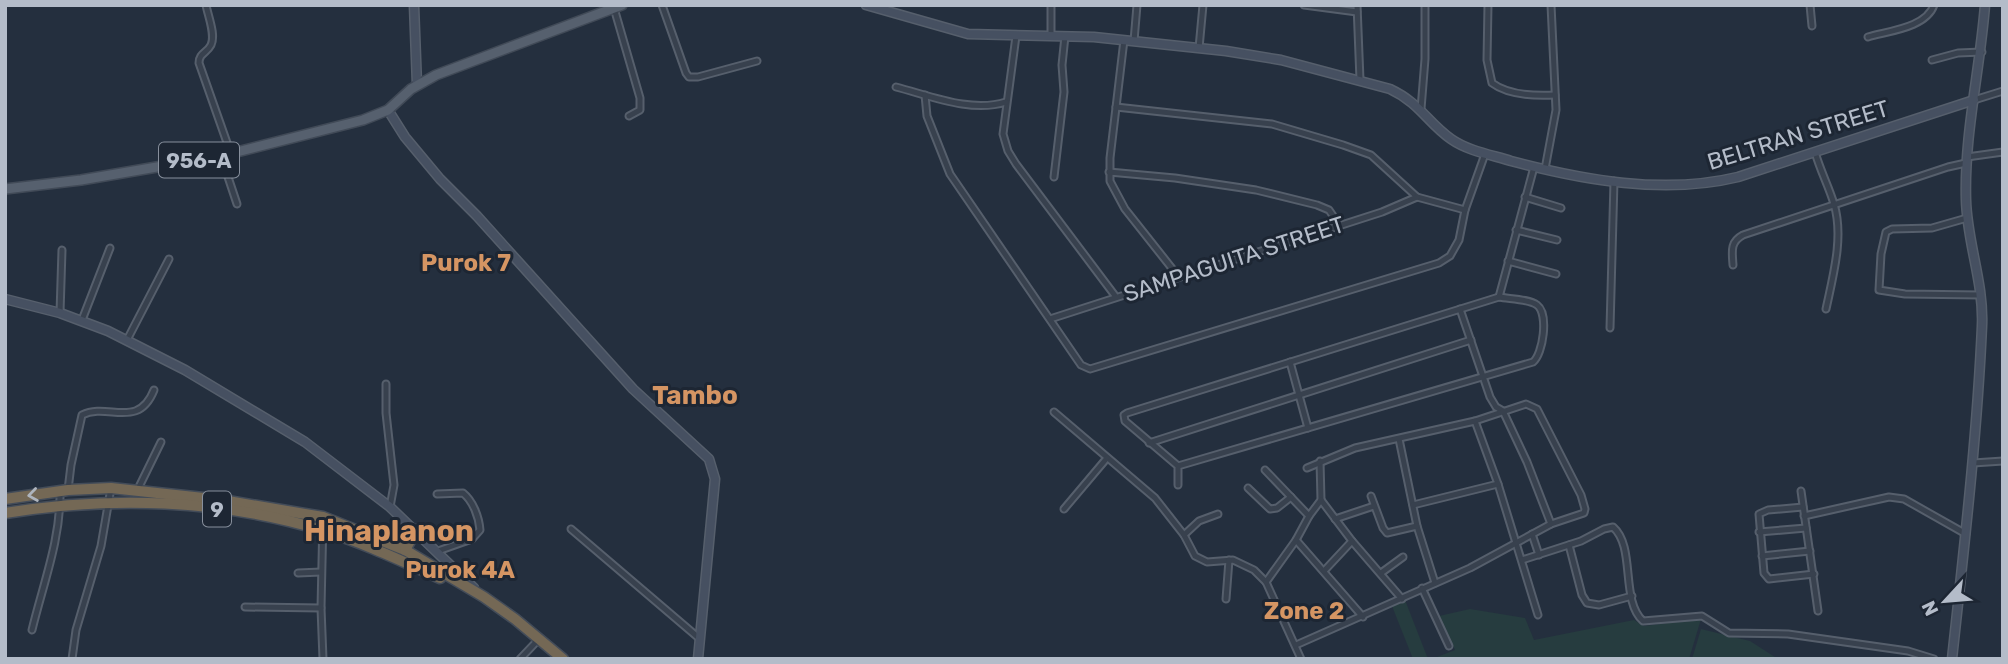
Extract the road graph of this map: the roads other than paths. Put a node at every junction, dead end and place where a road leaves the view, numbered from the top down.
1 (206, 5) edge
2 (414, 5) edge
3 (662, 5) edge
4 (866, 5) edge
5 (1051, 5) edge
6 (1137, 5) edge
7 (1203, 5) edge
8 (1304, 5) edge
9 (1425, 5) edge
10 (1488, 5) edge
11 (1552, 5) edge
12 (1810, 5) edge
13 (1934, 5) edge
14 (1985, 5) edge
15 (618, 7) edge
16 (1357, 8) edge
17 (1812, 26) dead end
18 (1051, 35) junction
19 (1016, 36) junction
20 (1065, 36) junction
21 (1868, 37) dead end
22 (1124, 40) junction
23 (1134, 41) junction
24 (1199, 48) junction
25 (1982, 52) junction
26 (1932, 60) dead end
27 (757, 61) dead end
28 (1360, 80) junction
29 (417, 85) junction
30 (896, 87) dead end
31 (2003, 91) edge
32 (925, 94) junction
33 (1555, 95) junction
34 (1974, 100) junction
35 (1006, 102) junction
36 (1116, 107) junction
37 (1421, 109) junction
38 (388, 110) junction
39 (629, 116) dead end
40 (1815, 152) junction
41 (2003, 152) edge
42 (1485, 153) junction
43 (226, 155) junction
44 (1966, 160) junction
45 (1534, 167) junction
46 (1545, 169) junction
47 (1109, 172) junction
48 (1054, 177) dead end
49 (1614, 181) junction
50 (7, 186) edge
51 (1417, 197) junction
52 (1525, 197) junction
53 (237, 204) dead end
54 (1835, 205) junction
55 (1561, 208) dead end
56 (1465, 210) junction
57 (1968, 218) junction
58 (1340, 226) junction
59 (1516, 230) junction
60 (1557, 240) dead end
61 (110, 248) dead end
62 (62, 250) dead end
63 (169, 259) dead end
64 (1508, 261) junction
65 (1733, 265) dead end
66 (1556, 274) dead end
67 (1178, 276) junction
68 (1980, 295) junction
69 (1116, 297) junction
70 (1499, 297) junction
71 (5, 299) edge
72 (1461, 309) junction
73 (1826, 309) dead end
74 (61, 313) junction
75 (1050, 319) junction
76 (82, 320) junction
77 (1610, 328) dead end
78 (127, 340) junction
79 (1471, 340) junction
80 (1290, 362) junction
81 (1483, 377) junction
82 (386, 384) dead end
83 (153, 390) dead end
84 (1300, 394) junction
85 (1503, 411) junction
86 (1054, 412) dead end
87 (1475, 421) junction
88 (1308, 428) junction
89 (1399, 439) junction
90 (161, 442) dead end
91 (1149, 443) junction
92 (1107, 457) junction
93 (1320, 461) junction
94 (2003, 461) edge
95 (1973, 463) junction
96 (1178, 466) junction
97 (1307, 468) dead end
98 (1265, 471) dead end
99 (1498, 484) junction
100 (1178, 485) dead end
101 (111, 488) junction
102 (1248, 488) dead end
103 (64, 491) junction
104 (137, 491) junction
105 (1801, 491) dead end
106 (437, 494) dead end
107 (1371, 496) dead end
108 (1291, 498) junction
109 (5, 499) edge
110 (1321, 500) junction
111 (109, 501) junction
112 (60, 505) junction
113 (1413, 505) junction
114 (1374, 506) junction
115 (390, 507) junction
116 (1803, 507) junction
117 (1064, 509) dead end
118 (5, 513) edge
119 (1218, 514) dead end
120 (1309, 516) junction
121 (1804, 516) junction
122 (323, 517) junction
123 (1335, 519) junction
124 (1551, 524) junction
125 (1417, 526) junction
126 (1807, 528) junction
127 (571, 529) dead end
128 (323, 530) junction
129 (415, 530) junction
130 (1759, 532) junction
131 (1184, 534) junction
132 (1532, 534) junction
133 (1966, 534) junction
134 (1296, 540) junction
135 (1352, 541) junction
136 (1516, 542) junction
137 (1569, 545) junction
138 (405, 550) junction
139 (438, 551) junction
140 (1810, 551) junction
141 (1539, 555) junction
142 (1762, 556) junction
143 (1403, 557) dead end
144 (1229, 560) junction
145 (1522, 560) junction
146 (1324, 571) junction
147 (321, 572) junction
148 (298, 573) dead end
149 (1381, 573) junction
150 (1814, 574) junction
151 (1266, 582) junction
152 (1435, 583) junction
153 (1422, 588) junction
154 (482, 596) junction
155 (1632, 596) junction
156 (1226, 599) dead end
157 (1402, 599) junction
158 (245, 607) dead end
159 (321, 608) junction
160 (1818, 611) dead end
161 (1538, 615) dead end
162 (1363, 617) junction
163 (32, 630) dead end
164 (539, 639) junction
165 (701, 639) junction
166 (1296, 645) junction
167 (1449, 646) dead end
168 (72, 659) edge
169 (323, 659) edge
170 (520, 659) edge
171 (563, 659) edge
172 (698, 659) edge
173 (1301, 659) edge
174 (1934, 659) edge
175 (1952, 659) edge

1 - 43 street
2 - 29 street
3 - 27 street
4 - 19 street, BELTRAN STREET
5 - 18 street
6 - 23 street
7 - 24 street
8 - 16 street
9 - 37 street
10 - 33 street
11 - 33 street
12 - 17 street
13 - 21 street
14 - 25 street
15 - 29 main road, 956-A
15 - 39 street
16 - 28 street
18 - 19 street, BELTRAN STREET
18 - 20 street, BELTRAN STREET
19 - 35 street
20 - 22 street, BELTRAN STREET
20 - 48 street
22 - 23 street, BELTRAN STREET
22 - 36 street
23 - 24 street, BELTRAN STREET
24 - 28 street, BELTRAN STREET
25 - 26 street
25 - 34 street
28 - 37 street, BELTRAN STREET
29 - 38 main road, 956-A
30 - 32 street
31 - 34 street
32 - 35 street
32 - 75 street
33 - 46 street
34 - 40 street, BELTRAN STREET
34 - 44 street
35 - 69 street
36 - 47 street
36 - 51 street
37 - 42 street, BELTRAN STREET
38 - 43 main road, 956-A
38 - 165 street
40 - 49 street, BELTRAN STREET
40 - 54 street
41 - 44 street
42 - 45 street, BELTRAN STREET
42 - 56 street
43 - 50 main road, 956-A
43 - 53 street
44 - 54 street
44 - 57 street
45 - 46 street, BELTRAN STREET
45 - 52 street
46 - 49 street, BELTRAN STREET
47 - 58 street
47 - 67 street
49 - 77 street
51 - 56 street
51 - 58 street, SAMPAGUITA STREET
52 - 55 street
52 - 59 street
54 - 65 street
54 - 73 street
56 - 75 street
57 - 68 street
57 - 68 street
58 - 67 street, SAMPAGUITA STREET
59 - 60 street
59 - 64 street
61 - 76 street
62 - 74 street
63 - 78 street
64 - 66 street
64 - 70 street
67 - 69 street, SAMPAGUITA STREET
68 - 95 street
69 - 75 street, SAMPAGUITA STREET
70 - 72 street
70 - 81 street
71 - 74 street
72 - 79 street
72 - 80 street
74 - 76 street
76 - 78 street
78 - 115 street
79 - 81 street
79 - 84 street
80 - 84 street
80 - 91 street
81 - 85 street
81 - 88 street
82 - 115 street
83 - 103 street
84 - 88 street
84 - 91 street
85 - 87 street
85 - 124 street
85 - 124 street
86 - 92 street
87 - 89 street
87 - 99 street
88 - 96 street
89 - 93 street
89 - 113 street
90 - 104 street
91 - 96 street
92 - 117 street
92 - 131 street
93 - 97 street
93 - 110 street
94 - 95 street
95 - 133 street
96 - 100 street
98 - 108 street
99 - 113 street
99 - 136 street
101 - 103 highway, 9
101 - 104 highway, 9
101 - 111 street
102 - 108 street
103 -> 109 highway, 9
103 - 112 street
104 - 122 highway, 9
105 - 116 street
106 - 139 street
107 - 114 street
108 - 120 street
110 - 120 street
110 - 123 street
111 - 112 highway, 9
111 - 128 highway, 9
111 - 168 street
112 - 118 highway, 9
112 - 163 street
113 - 125 street
114 - 123 street
114 - 125 street
115 - 129 street
116 - 121 street
116 - 130 street
119 - 131 street
120 - 134 street
121 - 126 street
121 - 133 street
122 - 128 street
122 - 138 highway, 9
123 - 135 street
124 - 132 street
125 - 152 street
126 - 130 street
126 - 140 street
127 - 165 street
128 - 147 street
128 - 154 highway, 9
129 - 138 highway
129 - 139 street
130 - 142 street
131 - 144 street
132 - 136 street
132 - 141 street
133 - 175 street
134 - 146 street
134 - 151 street
135 - 146 street
135 - 149 street
136 - 145 street
136 - 152 street
137 - 141 street
137 - 155 street
137 - 155 street
138 - 154 highway, 9
139 - 154 street
140 - 142 street
140 - 150 street
141 - 145 street
142 - 150 street
143 - 149 street
144 - 151 street
144 - 156 street
145 - 161 street
146 - 162 street
147 - 148 street
147 - 159 street
149 - 157 street
150 - 160 street
151 - 166 street
152 - 153 street
153 - 157 street
153 - 167 street
154 - 164 highway, 9
155 - 174 street
157 - 162 street
158 - 159 street
159 - 169 street
162 - 166 street
164 - 170 street
164 - 171 highway, 9
165 - 172 street
166 - 173 street

